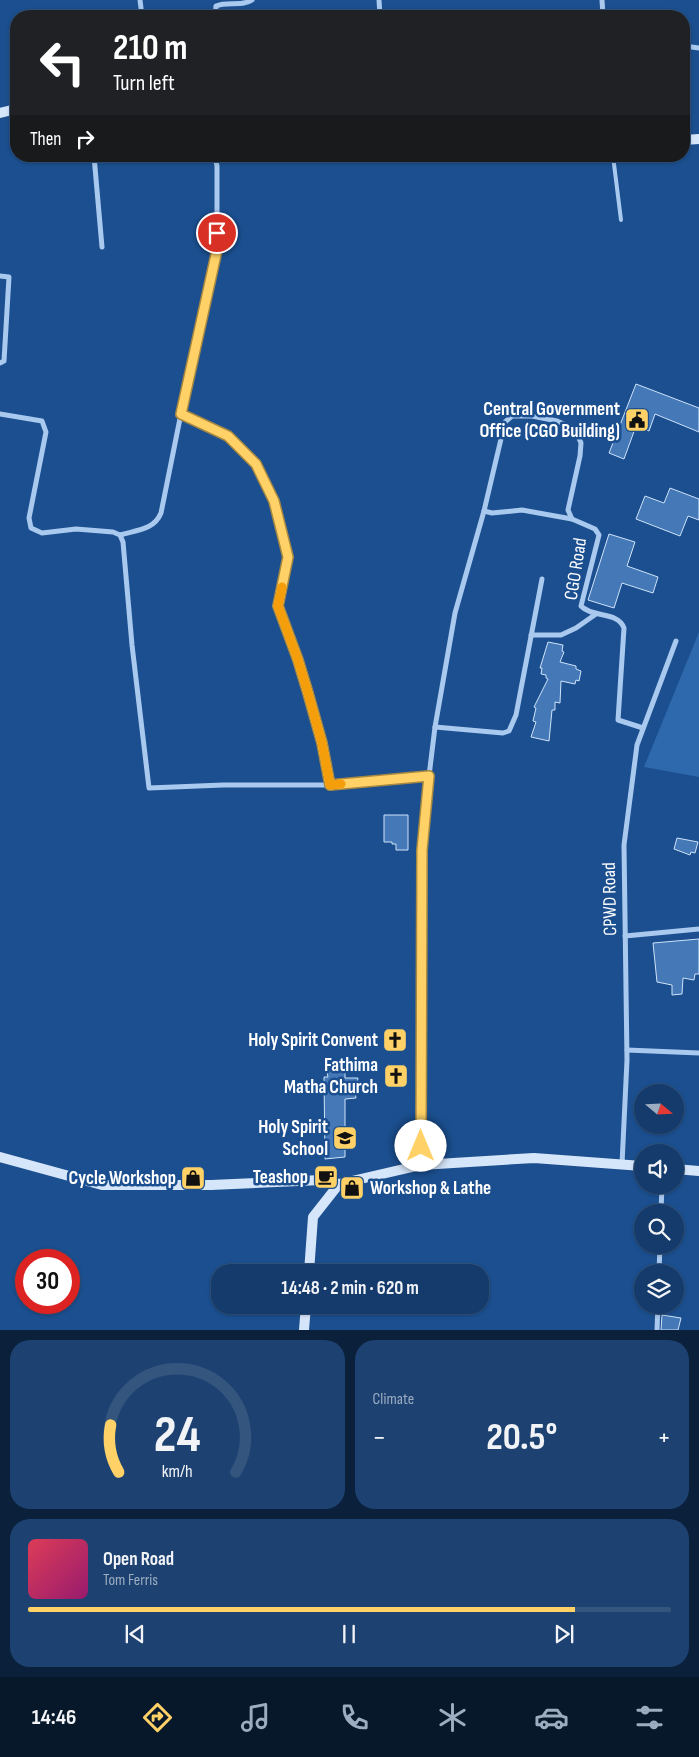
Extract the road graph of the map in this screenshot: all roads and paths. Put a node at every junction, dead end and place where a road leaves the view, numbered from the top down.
1 (252, 0) edge
2 (216, 10) edge
3 (95, 162) edge
4 (216, 162) edge
5 (614, 162) edge
6 (620, 220) dead end
7 (102, 248) dead end
8 (0, 276) edge
9 (0, 363) edge
10 (0, 414) edge
11 (181, 414) junction
12 (484, 511) junction
13 (572, 519) junction
14 (120, 535) junction
15 (542, 579) dead end
16 (596, 614) junction
17 (532, 634) junction
18 (676, 641) dead end
19 (435, 727) junction
20 (644, 728) junction
21 (429, 776) junction
22 (330, 785) junction
23 (699, 928) edge
24 (625, 936) junction
25 (626, 1050) junction
26 (699, 1053) edge
27 (0, 1157) edge
28 (622, 1164) junction
29 (421, 1165) junction
30 (634, 1165) edge
31 (684, 1170) edge
32 (699, 1171) edge
33 (339, 1184) junction
34 (310, 1264) edge
35 (305, 1314) edge
36 (658, 1314) edge
37 (304, 1330) edge
38 (657, 1330) edge

1 - 2 street
3 - 7 street
4 - 11 street
5 - 6 lane
8 - 9 street
10 - 14 street
11 - 14 street
11 - 22 street
12 - 13 street
12 - 13 street, CGO Road
12 - 19 street
13 - 16 street, CGO Road
14 - 22 street
15 - 17 street
16 - 17 street
16 - 20 street, CGO Road
17 - 19 street
18 - 20 street, CPWD Road
19 - 21 street
20 - 24 street, CPWD Road
21 - 22 street
21 - 29 street
23 - 24 street
24 - 25 street, CPWD Road
25 - 26 street
25 - 28 street, CPWD Road
27 - 33 main road
28 - 29 main road
28 - 30 main road
29 - 33 main road
31 - 32 main road
33 - 34 main road
35 - 37 main road
36 - 38 street

